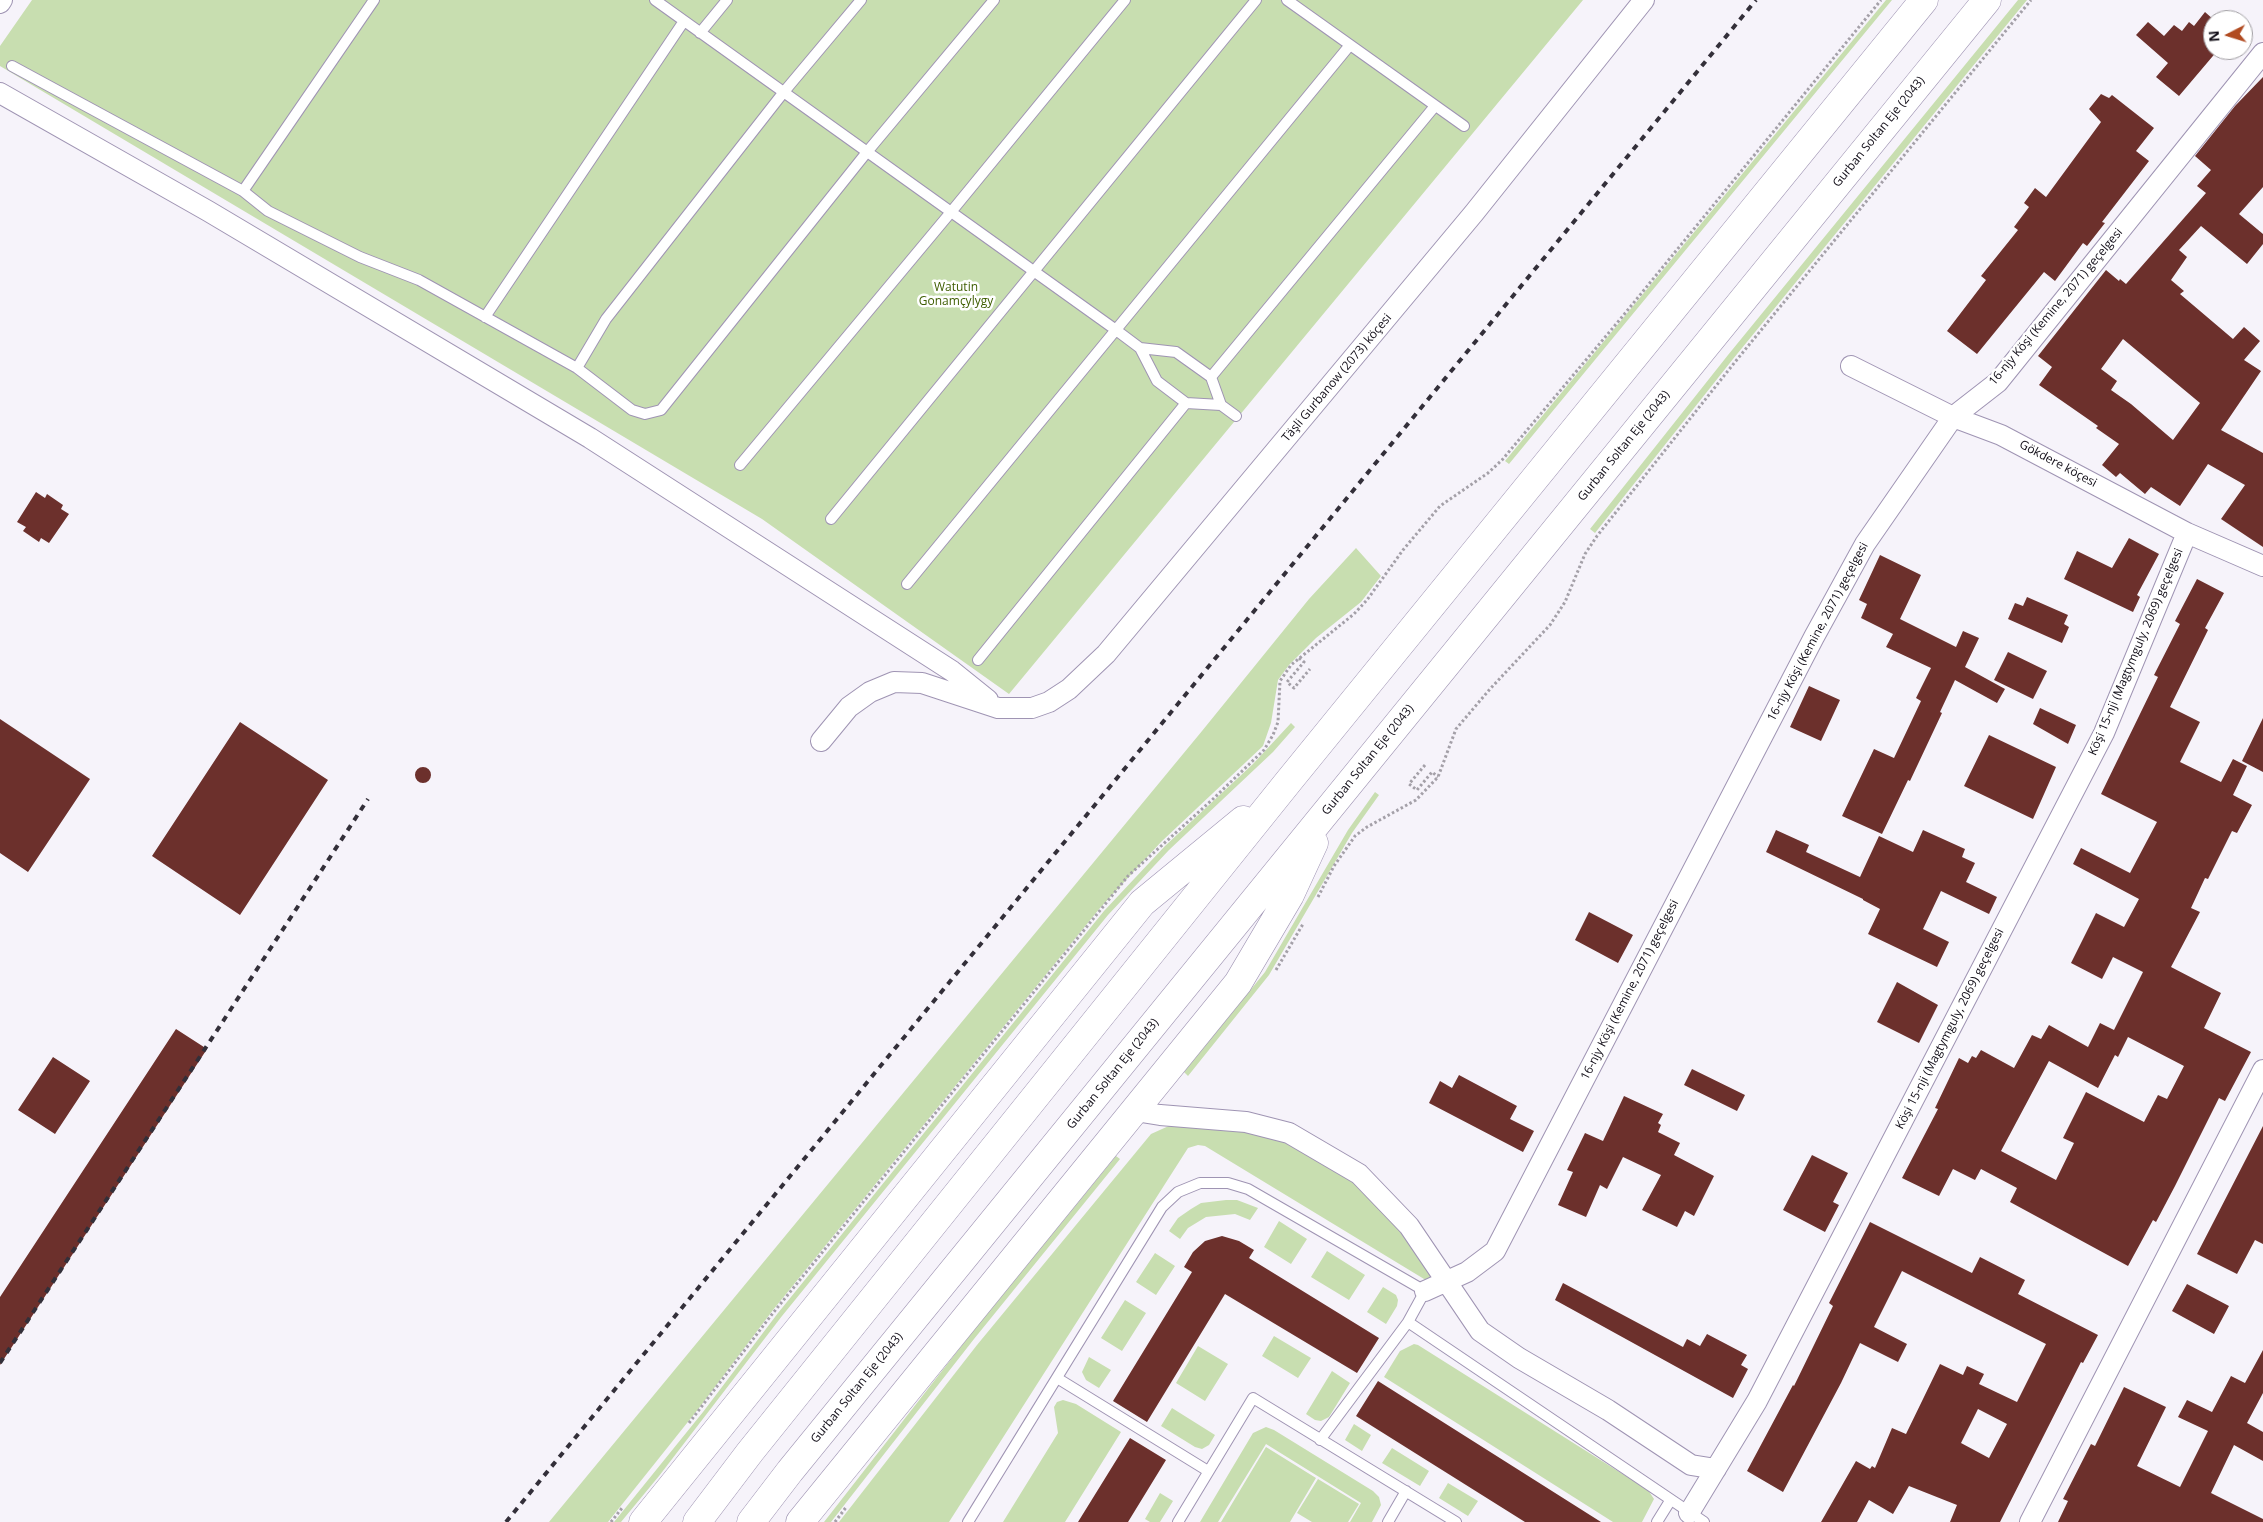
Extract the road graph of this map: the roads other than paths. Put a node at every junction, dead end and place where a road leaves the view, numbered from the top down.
1 (374, 0) edge
2 (655, 0) edge
3 (727, 0) edge
4 (861, 0) edge
5 (994, 0) edge
6 (1125, 0) edge
7 (1256, 0) edge
8 (1287, 0) edge
9 (1644, 0) edge
10 (1924, 0) edge
11 (1987, 0) edge
12 (684, 21) junction
13 (700, 33) junction
14 (1350, 46) junction
15 (2263, 53) edge
16 (12, 66) dead end
17 (0, 93) edge
18 (783, 93) junction
19 (1435, 106) junction
20 (1464, 126) dead end
21 (867, 152) junction
22 (243, 191) junction
23 (951, 212) junction
24 (1033, 271) junction
25 (485, 317) junction
26 (1116, 330) junction
27 (1140, 348) junction
28 (1851, 366) dead end
29 (577, 368) junction
30 (1211, 377) junction
31 (1186, 402) junction
32 (1221, 405) junction
33 (1236, 416) dead end
34 (1953, 417) junction
35 (740, 465) dead end
36 (831, 518) dead end
37 (2188, 533) junction
38 (2263, 566) edge
39 (907, 584) dead end
40 (978, 660) dead end
41 (998, 708) junction
42 (821, 741) dead end
43 (1288, 782) junction
44 (1332, 806) junction
45 (2263, 1070) edge
46 (1135, 1111) junction
47 (1447, 1281) junction
48 (1424, 1291) junction
49 (1408, 1322) junction
50 (1057, 1378) junction
51 (1320, 1440) junction
52 (1716, 1469) junction
53 (1208, 1471) junction
54 (1406, 1491) junction
55 (1670, 1501) junction
56 (636, 1511) edge
57 (1697, 1517) edge
58 (697, 1522) edge
59 (752, 1522) edge
60 (800, 1522) edge
61 (968, 1522) edge
62 (1178, 1522) edge
63 (1388, 1522) edge
64 (1456, 1522) edge
65 (1657, 1522) edge
66 (2030, 1522) edge

1 - 22 lane
2 - 12 lane
3 - 13 lane
4 - 18 lane
5 - 21 lane
6 - 23 lane
7 - 24 lane
8 - 14 lane
9 - 41 street, Täşli Gurbanow (2073) köçesi
10 - 43 highway
11 - 44 highway, Gurban Soltan Eje (2043)
12 - 13 lane
12 - 25 lane
13 - 18 lane
14 - 19 lane
14 - 26 lane
15 - 34 street, 16-njy Köşi (Kemine, 2071) geçelgesi
16 - 22 lane
17 - 41 street
18 - 21 lane
18 - 29 lane
19 - 20 lane
19 - 30 lane
21 - 23 lane
21 - 29 lane
22 - 25 lane
23 - 24 lane
23 - 35 lane
24 - 26 lane
24 - 36 lane
25 - 29 lane
26 - 27 lane
26 - 39 lane
27 - 30 lane
27 - 31 lane
28 - 34 street, Gökdere köçesi
30 - 32 lane
31 - 32 lane
31 - 40 lane
32 - 33 lane
34 - 37 street, Gökdere köçesi
34 - 47 street, 16-njy Köşi (Kemine, 2071) geçelgesi
37 - 38 street, Gökdere köçesi
37 - 52 street, Köşi 15-nji (Magtymguly, 2069) geçelgesi
41 - 42 street, Täşli Gurbanow (2073) köçesi
43 - 56 highway
43 - 58 highway
44 - 46 highway
44 - 59 highway, Gurban Soltan Eje (2043)
45 - 66 street
46 - 47 street
46 - 60 highway
47 - 48 street, 16-njy Köşi (Kemine, 2071) geçelgesi
47 - 52 street
48 - 49 lane
48 - 50 lane
49 - 51 lane
49 - 55 lane
50 - 53 lane
50 - 61 lane
51 - 53 lane
51 - 54 lane
52 - 57 street, Köşi 15-nji (Magtymguly, 2069) geçelgesi
53 - 62 lane
54 - 63 lane
54 - 64 lane
55 - 57 lane
55 - 65 lane

